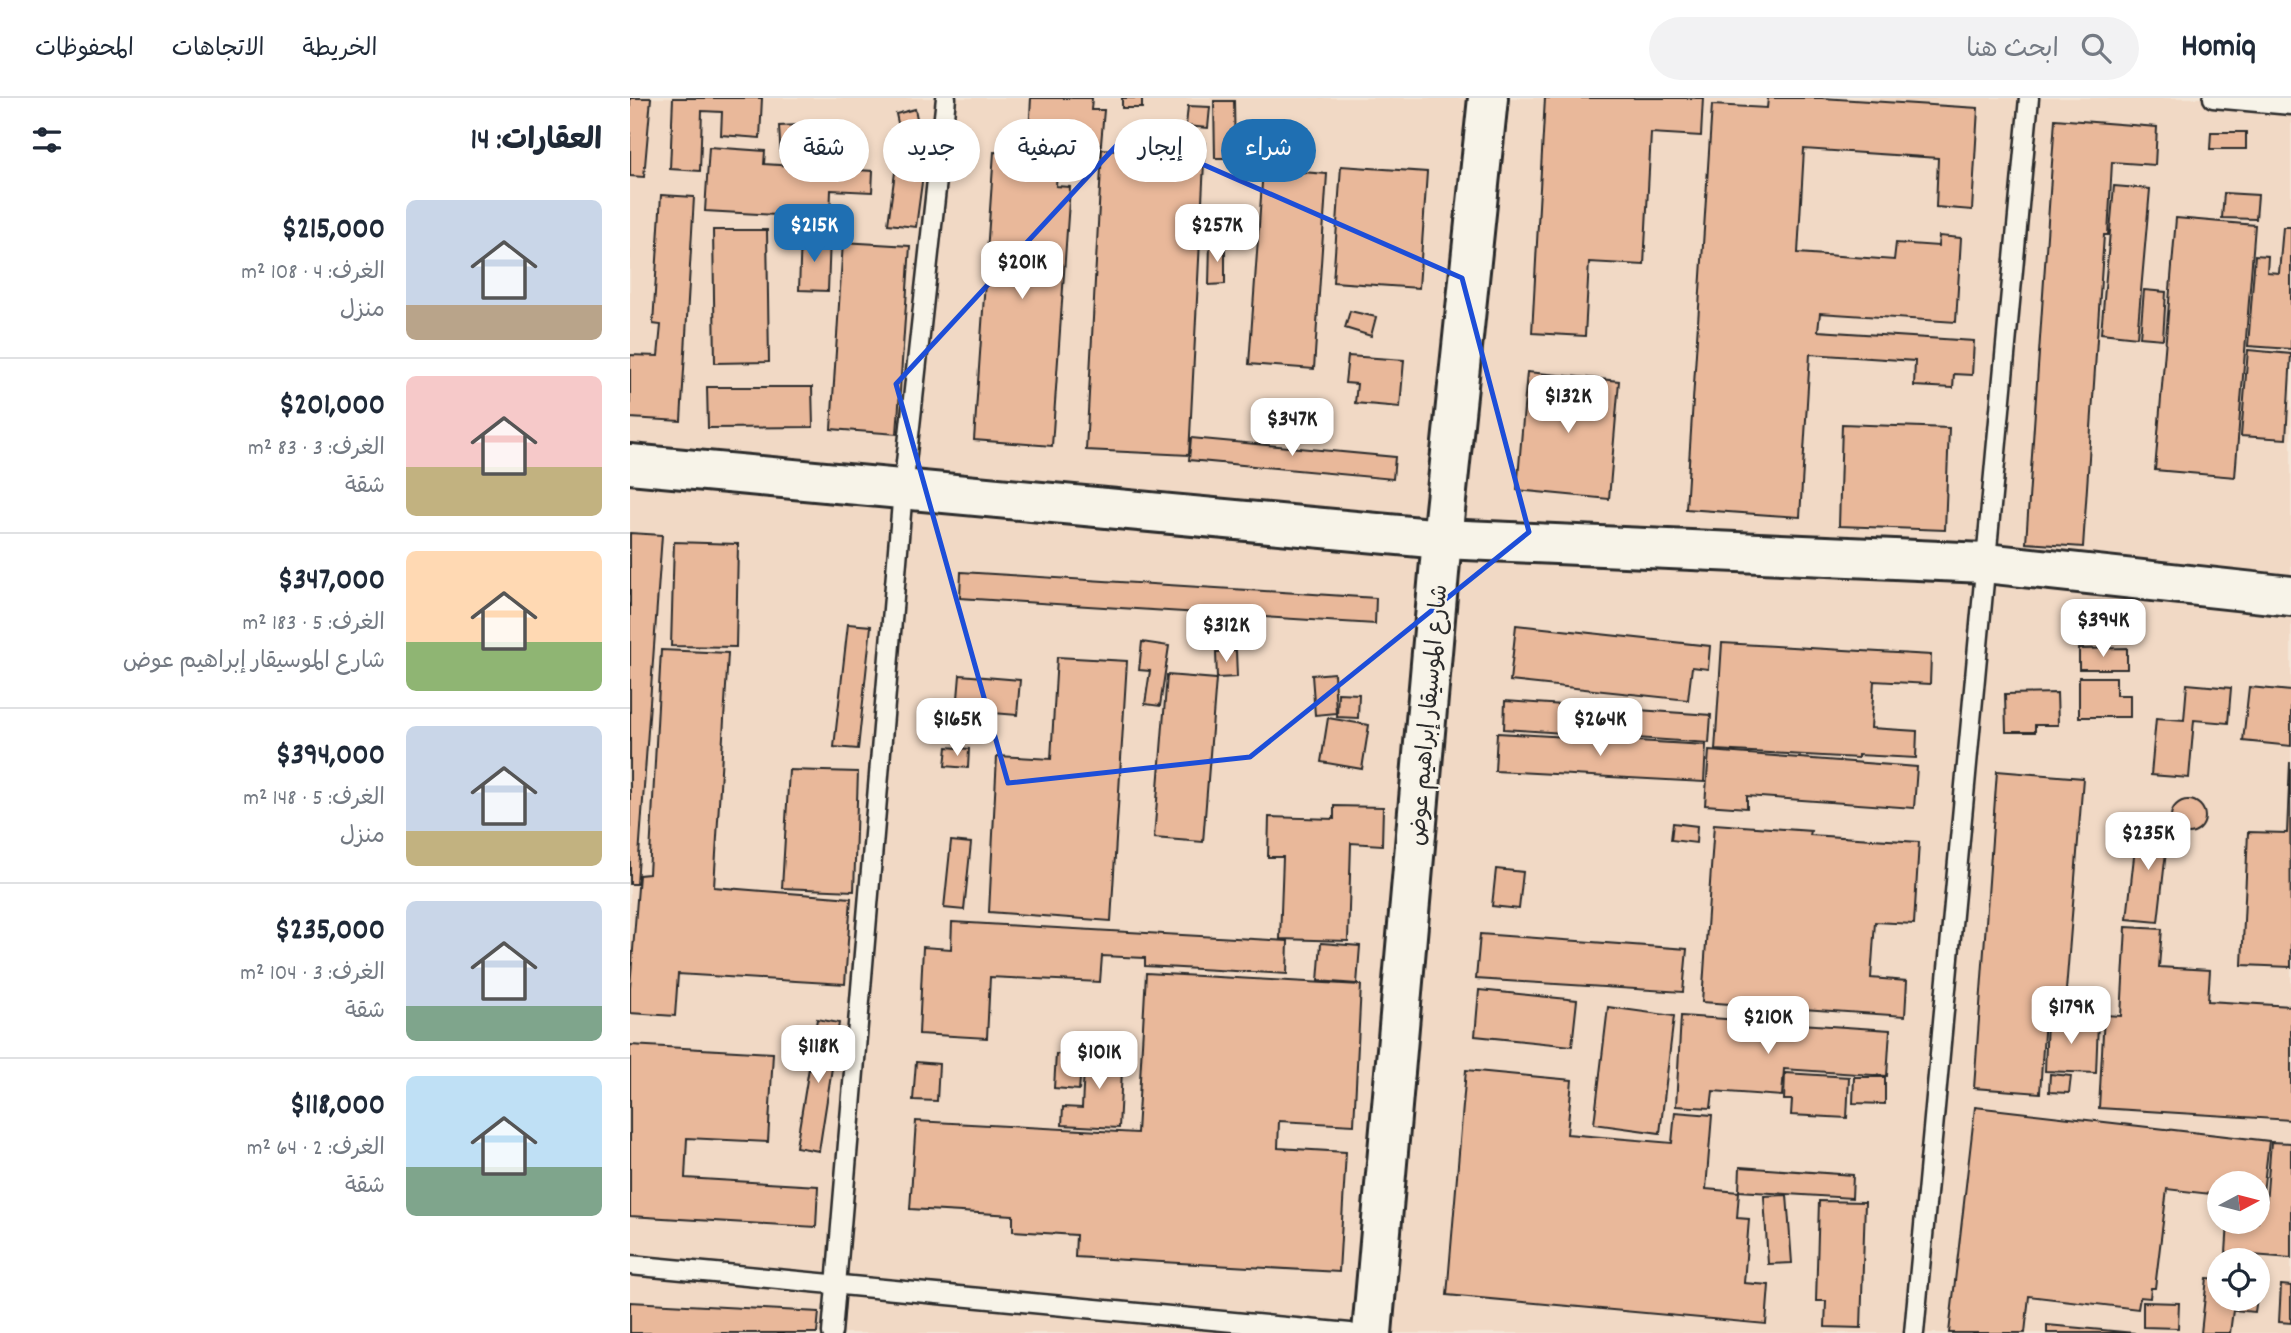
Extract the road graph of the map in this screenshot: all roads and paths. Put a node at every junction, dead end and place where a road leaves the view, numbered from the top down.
1 (946, 98) edge
2 (1488, 98) edge
3 (2029, 98) edge
4 (2213, 98) edge
5 (2291, 106) edge
6 (630, 464) edge
7 (903, 491) junction
8 (1442, 539) junction
9 (1985, 563) junction
10 (2291, 596) edge
11 (630, 1265) edge
12 (837, 1285) junction
13 (832, 1333) edge
14 (1350, 1333) edge
15 (1372, 1333) edge
16 (1914, 1333) edge

1 - 7 lane
2 - 8 street, شارع الموسيقار إبراهيم عوض
3 - 9 lane
4 - 5 lane
6 - 7 street
7 - 8 street
7 - 12 lane
8 - 9 street
8 - 15 street, شارع الموسيقار إبراهيم عوض
9 - 10 street
9 - 16 lane
11 - 12 lane
12 - 13 lane
12 - 14 lane

